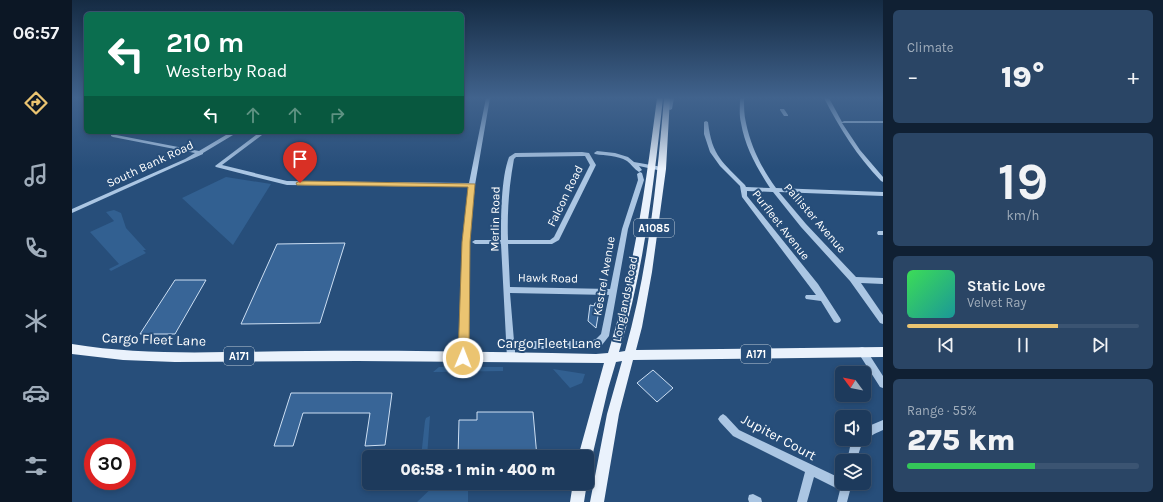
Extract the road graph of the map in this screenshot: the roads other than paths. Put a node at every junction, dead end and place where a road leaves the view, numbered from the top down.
1 (484, 121) edge
2 (656, 121) edge
3 (665, 121) edge
4 (743, 121) edge
5 (838, 121) edge
6 (706, 122) dead end
7 (844, 122) dead end
8 (883, 122) edge
9 (232, 134) edge
10 (260, 134) edge
11 (112, 135) dead end
12 (201, 153) junction
13 (597, 153) dead end
14 (587, 154) joint
15 (632, 162) junction
16 (648, 167) junction
17 (662, 169) junction
18 (883, 180) edge
19 (472, 185) junction
20 (743, 189) junction
21 (776, 190) junction
22 (883, 194) edge
23 (72, 211) edge
24 (475, 242) dead end
25 (505, 242) junction
26 (854, 280) junction
27 (883, 281) edge
28 (507, 290) junction
29 (613, 292) junction
30 (809, 298) dead end
31 (822, 298) junction
32 (837, 320) dead end
33 (883, 321) edge
34 (510, 345) junction
35 (72, 348) edge
36 (862, 351) junction
37 (883, 352) edge
38 (629, 356) junction
39 (611, 357) junction
40 (463, 358) junction
41 (511, 358) junction
42 (883, 384) edge
43 (723, 419) dead end
44 (883, 425) edge
45 (871, 430) edge
46 (587, 450) edge
47 (811, 470) junction
48 (835, 480) edge
49 (579, 490) edge
50 (845, 490) edge
51 (577, 502) edge
52 (597, 502) edge
53 (802, 502) edge
54 (842, 502) edge

1 - 19 street
2 - 16 main road, Longlands Road / A1085
3 - 17 main road, Longlands Road / A1085
4 - 21 street, Pallister Avenue
5 - 18 street
6 - 20 street, Purfleet Avenue
7 - 8 street
9 - 12 street, South Bank Road
10 - 19 street
11 - 12 street
12 - 23 street, South Bank Road
13 - 15 street
14 - 25 street, Falcon Road
14 - 25 street, Merlin Road
15 - 16 street
15 - 29 street, Kestrel Avenue
16 - 17 street
16 - 39 main road, Longlands Road / A1085
17 - 38 main road, Longlands Road / A1085
19 - 40 street
20 - 21 street
20 - 31 street, Purfleet Avenue
21 - 22 street
21 - 26 street, Pallister Avenue
24 - 25 street, Falcon Road
25 - 28 street, Merlin Road
26 - 27 street
26 - 33 street, Pallister Avenue
28 - 29 street, Hawk Road
28 - 34 street, Merlin Road
29 - 34 street, Kestrel Avenue
30 - 31 street
31 - 32 street, Purfleet Avenue
34 - 41 street, Merlin Road
35 - 40 main road, Cargo Fleet Lane / A171
36 - 37 main road, Cargo Fleet Lane / A171
36 - 38 main road, Cargo Fleet Lane / A171
36 - 42 street
38 - 39 main road, Cargo Fleet Lane / A171
38 - 52 main road, Longlands Road / A1085
39 - 41 main road, Cargo Fleet Lane / A171
39 - 46 main road, Longlands Road / A1085
40 - 41 main road, Cargo Fleet Lane / A171
43 - 47 street, Jupiter Court
44 - 45 street
47 - 48 street, Jupiter Court
47 - 53 street
49 - 51 main road
50 - 54 street

